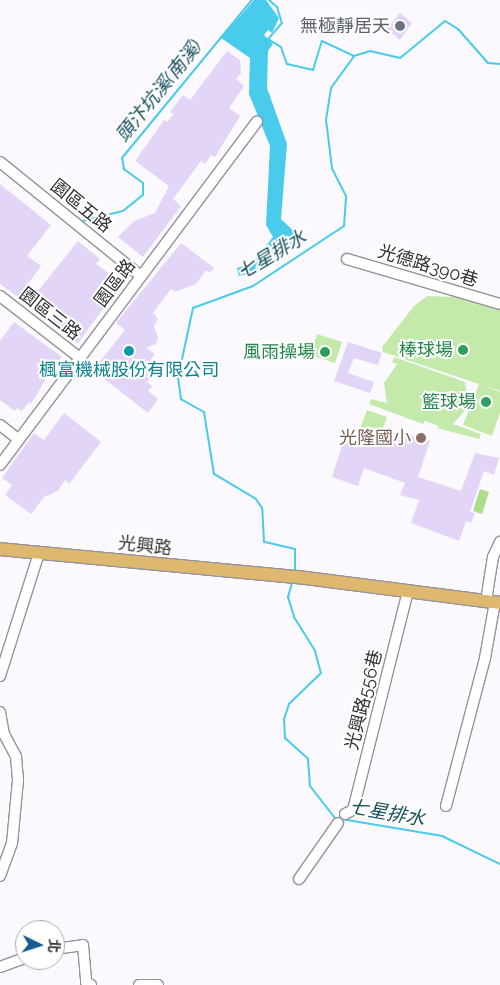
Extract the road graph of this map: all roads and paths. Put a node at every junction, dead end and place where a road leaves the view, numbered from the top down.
1 (256, 122) dead end
2 (0, 162) edge
3 (346, 259) dead end
4 (141, 276) junction
5 (0, 296) edge
6 (500, 304) edge
7 (80, 358) junction
8 (0, 425) edge
9 (18, 439) junction
10 (0, 465) edge
11 (500, 542) edge
12 (0, 549) edge
13 (39, 553) junction
14 (408, 591) junction
15 (494, 602) edge
16 (0, 676) edge
17 (0, 712) edge
18 (2, 737) edge
19 (446, 806) dead end
20 (345, 814) dead end
21 (338, 823) dead end
22 (0, 876) edge
23 (298, 879) dead end
24 (65, 948) edge
25 (15, 962) edge
26 (0, 967) edge
27 (91, 985) edge
28 (138, 985) edge
29 (158, 985) edge

1 - 4 street, 園區路
2 - 4 street, 園區五路
3 - 6 street, 光德路390巷
4 - 7 street, 園區路
5 - 7 street, 園區三路
7 - 9 street, 園區路
8 - 9 street
9 - 10 street, 園區路
11 - 15 street
12 - 13 main road, 光興路
13 - 14 main road, 光興路
13 - 16 street
14 - 15 main road, 光興路
14 - 20 street, 光興路556巷
15 - 19 street
17 - 18 street
18 - 22 street
21 - 23 street
24 - 27 street
25 - 26 street
28 - 29 street

